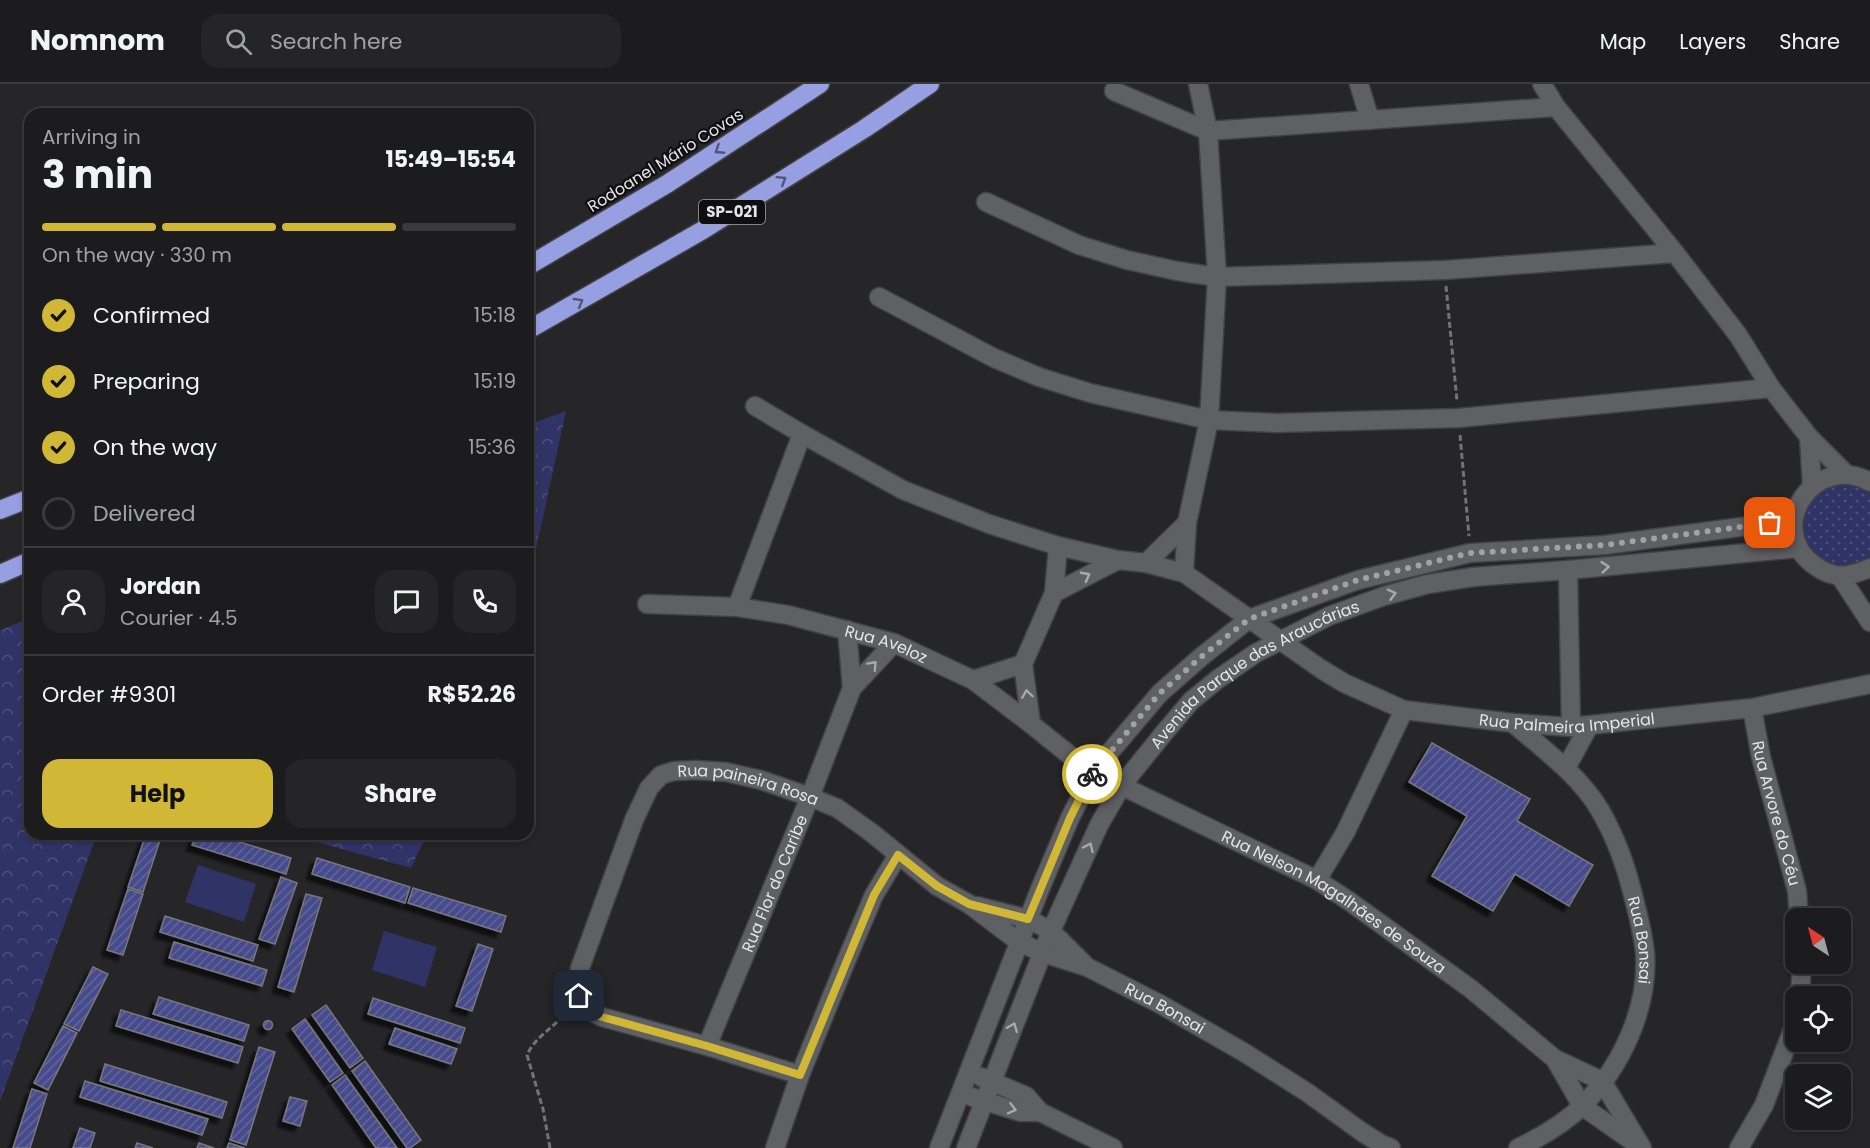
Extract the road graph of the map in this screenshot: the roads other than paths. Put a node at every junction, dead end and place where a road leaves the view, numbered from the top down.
1 (820, 84) edge
2 (930, 84) edge
3 (1198, 84) edge
4 (1359, 84) edge
5 (1542, 84) edge
6 (1114, 91) dead end
7 (1556, 106) junction
8 (1370, 120) junction
9 (1208, 131) junction
10 (986, 202) dead end
11 (1675, 253) junction
12 (534, 262) edge
13 (1217, 277) junction
14 (879, 297) dead end
15 (534, 327) edge
16 (1771, 388) junction
17 (755, 406) dead end
18 (1209, 420) junction
19 (802, 434) junction
20 (1809, 437) junction
21 (1846, 474) junction
22 (1870, 482) edge
23 (1812, 486) junction
24 (24, 500) edge
25 (0, 510) edge
26 (1793, 520) junction
27 (1187, 523) junction
28 (1058, 546) junction
29 (1798, 548) junction
30 (1118, 560) junction
31 (1146, 563) junction
32 (24, 564) edge
33 (1870, 568) edge
34 (1568, 570) junction
35 (1184, 573) junction
36 (0, 574) edge
37 (1840, 576) junction
38 (1054, 593) junction
39 (647, 604) dead end
40 (737, 607) junction
41 (1249, 619) junction
42 (1870, 622) edge
43 (847, 630) junction
44 (1280, 640) junction
45 (894, 643) junction
46 (1023, 664) junction
47 (973, 680) junction
48 (1870, 684) edge
49 (852, 688) junction
50 (1752, 708) junction
51 (1404, 710) junction
52 (1513, 723) junction
53 (1031, 724) junction
54 (1580, 727) junction
55 (1566, 768) junction
56 (1093, 772) junction
57 (1122, 785) junction
58 (810, 797) junction
59 (898, 855) junction
60 (1317, 880) junction
61 (969, 904) junction
62 (1798, 908) edge
63 (1028, 919) junction
64 (1051, 931) junction
65 (1019, 942) junction
66 (1043, 953) junction
67 (1087, 967) junction
68 (707, 1046) junction
69 (1785, 1050) edge
70 (1555, 1059) junction
71 (969, 1072) junction
72 (800, 1075) junction
73 (992, 1081) junction
74 (1602, 1081) junction
75 (961, 1093) junction
76 (984, 1102) junction
77 (1582, 1106) junction
78 (1040, 1112) junction
79 (775, 1148) edge
80 (939, 1148) edge
81 (966, 1148) edge
82 (1113, 1148) edge
83 (1391, 1148) edge
84 (1518, 1148) edge
85 (1642, 1148) edge
86 (1739, 1148) edge

1 -> 12 highway, Rodoanel Mário Covas
15 -> 2 highway, SP-021
3 - 9 street
4 - 8 street
5 - 7 street
6 - 9 street
7 - 8 street
7 - 11 street
8 - 9 street
9 - 13 street
10 - 13 street
11 - 13 street
11 - 16 street
13 - 18 street
14 - 18 street
16 - 18 street
16 - 20 street
17 - 19 street
18 - 27 street
19 - 28 street
19 - 40 street
20 - 21 street
20 - 23 street
21 - 22 street
21 - 23 street
23 - 26 street
24 - 25 highway
26 - 29 street
26 - 41 street, Avenida Parque das Araucárias
27 - 31 street
27 - 35 street
28 - 30 street
28 - 38 street
34 -> 29 street, Avenida Parque das Araucárias
29 - 37 street
30 - 31 street
38 -> 30 street
31 - 35 street
32 - 36 highway
33 - 37 street
44 -> 34 street, Avenida Parque das Araucárias
34 - 54 street
35 - 41 street, Rua Palmeira Imperial
37 - 42 street
38 - 46 street
39 - 40 street, Rua Aveloz
40 - 43 street, Rua Aveloz
41 - 44 street, Rua Palmeira Imperial
41 - 56 street, Avenida Parque das Araucárias
43 - 45 street, Rua Aveloz
43 - 49 street
44 - 51 street, Rua Palmeira Imperial
44 - 57 street, Avenida Parque das Araucárias
45 - 47 street, Rua Aveloz
49 -> 45 street
46 - 47 street
53 -> 46 street
47 - 53 street, Rua Aveloz
48 - 50 street, Rua Palmeira Imperial
49 - 58 street, Rua Flor do Caribe
50 - 54 street, Rua Palmeira Imperial
50 - 62 street, Rua Arvore do Céu
51 - 52 street, Rua Palmeira Imperial
51 - 60 street
52 - 54 street, Rua Palmeira Imperial
52 - 55 street, Rua Bonsai
53 - 56 street, Rua Aveloz
54 - 55 street
55 - 74 street, Rua Bonsai
56 - 57 street, Rua Nelson Magalhães de Souza
56 - 63 street, Avenida Parque das Araucárias
57 - 60 street, Rua Nelson Magalhães de Souza
64 -> 57 street, Avenida Parque das Araucárias
58 - 59 street, Rua paineira Rosa
58 - 68 street, Rua Flor do Caribe
58 - 68 street, Rua paineira Rosa
59 - 61 street, Rua paineira Rosa
59 - 72 street
60 - 70 street, Rua Nelson Magalhães de Souza
61 - 63 street
61 - 65 street
63 - 64 street
63 - 65 street, Avenida Parque das Araucárias
64 - 66 street, Avenida Parque das Araucárias
64 - 67 street
65 - 66 street
65 - 71 street, Avenida Parque das Araucárias
66 - 67 street
73 -> 66 street, Avenida Parque das Araucárias
67 - 83 street, Rua Bonsai
68 - 72 street
69 - 86 street
70 - 74 street, Rua Nelson Magalhães de Souza
70 - 77 street, Rua Nelson Magalhães de Souza
71 - 73 street
71 - 75 street, Avenida Parque das Araucárias
72 - 79 street
73 - 76 street, Avenida Parque das Araucárias
73 - 78 street
74 - 77 street, Rua Bonsai
74 - 85 street
75 - 76 street
75 - 80 street, Avenida Parque das Araucárias
76 -> 78 street
76 - 81 street, Avenida Parque das Araucárias
77 - 84 street, Rua Bonsai
77 - 85 street, Rua Nelson Magalhães de Souza
78 - 82 street

